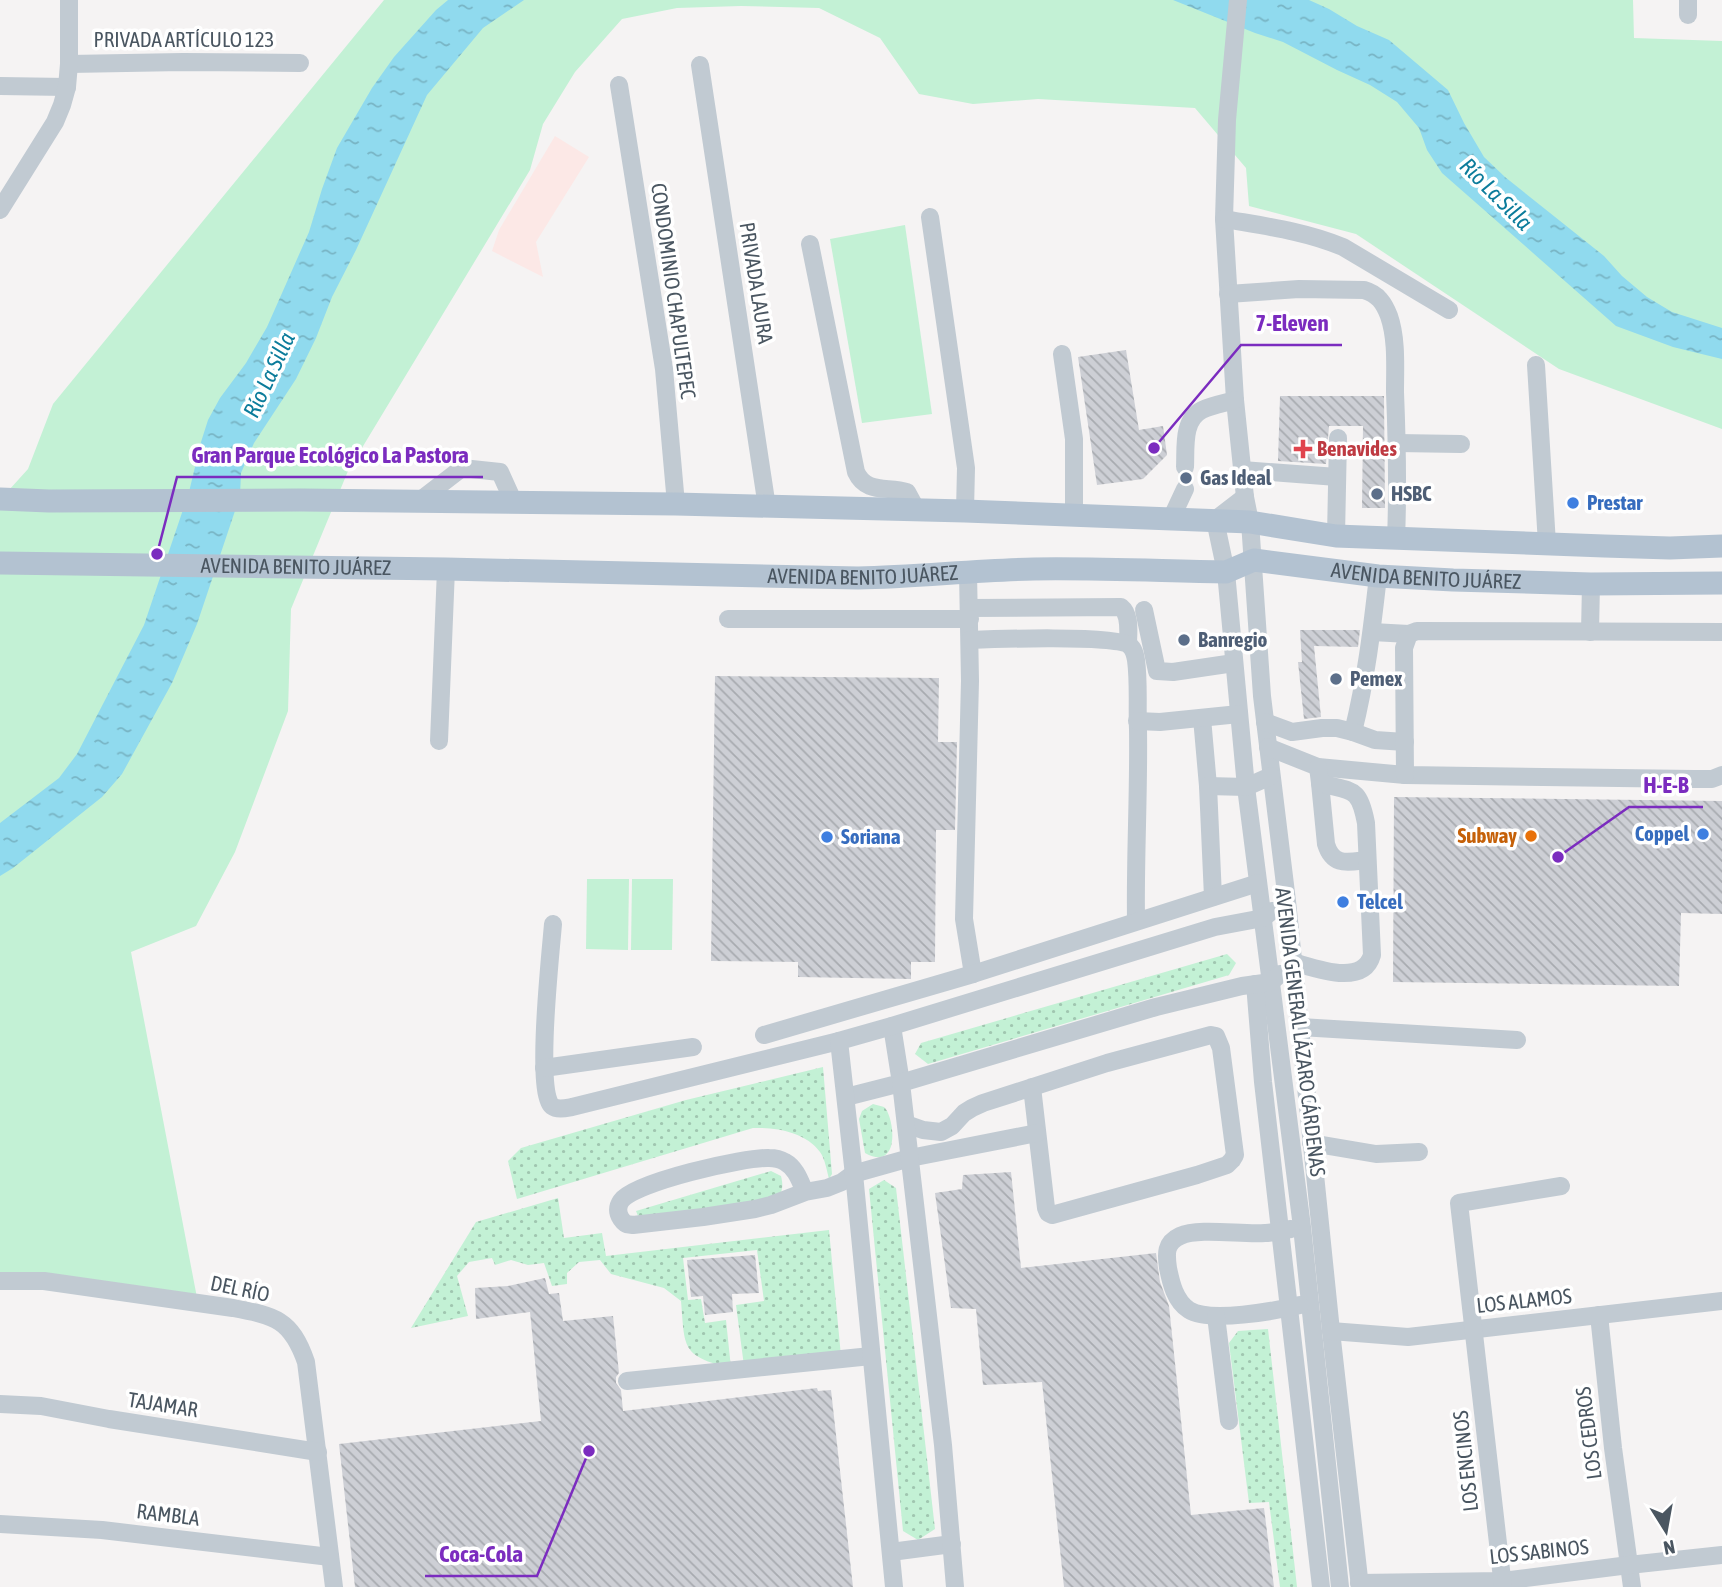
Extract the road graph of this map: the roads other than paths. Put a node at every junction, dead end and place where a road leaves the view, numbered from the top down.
1 (69, 0) edge
2 (1238, 0) edge
3 (300, 63) dead end
4 (69, 64) junction
5 (700, 65) dead end
6 (0, 86) edge
7 (619, 86) dead end
8 (67, 87) junction
9 (0, 209) edge
10 (930, 216) dead end
11 (1224, 219) junction
12 (810, 244) dead end
13 (1228, 294) junction
14 (1449, 310) dead end
15 (1062, 354) dead end
16 (1535, 365) dead end
17 (1235, 400) junction
18 (1338, 438) dead end
19 (1397, 443) junction
20 (1461, 444) dead end
21 (1185, 467) dead end
22 (1242, 470) junction
23 (1337, 477) junction
24 (1185, 489) dead end
25 (1245, 497) junction
26 (0, 499) edge
27 (418, 502) junction
28 (514, 503) junction
29 (676, 505) junction
30 (767, 507) junction
31 (906, 510) junction
32 (965, 512) junction
33 (1074, 515) junction
34 (1171, 519) junction
35 (1215, 520) junction
36 (1250, 522) junction
37 (1336, 536) junction
38 (1396, 539) junction
39 (1547, 544) junction
40 (1722, 546) edge
41 (1254, 560) junction
42 (0, 563) edge
43 (446, 569) junction
44 (968, 572) junction
45 (1226, 572) junction
46 (1378, 576) junction
47 (1722, 583) edge
48 (1591, 584) junction
49 (1144, 610) dead end
50 (970, 613) junction
51 (728, 619) dead end
52 (1372, 632) junction
53 (1590, 632) junction
54 (1722, 632) edge
55 (1409, 634) junction
56 (970, 640) junction
57 (1128, 644) junction
58 (1234, 663) junction
59 (1239, 714) junction
60 (1202, 718) junction
61 (1138, 721) junction
62 (1265, 722) junction
63 (1353, 732) junction
64 (439, 741) dead end
65 (1405, 742) junction
66 (1268, 747) junction
67 (1319, 775) junction
68 (1405, 775) junction
69 (1722, 775) edge
70 (1271, 776) junction
71 (1208, 786) junction
72 (1246, 787) junction
73 (1367, 860) junction
74 (1258, 883) junction
75 (1213, 897) junction
76 (1287, 901) junction
77 (1263, 918) junction
78 (1136, 921) junction
79 (553, 924) dead end
80 (1293, 962) junction
81 (973, 974) junction
82 (1263, 983) junction
83 (1277, 1025) junction
84 (892, 1026) junction
85 (1300, 1027) junction
86 (764, 1035) dead end
87 (1517, 1040) dead end
88 (839, 1041) junction
89 (693, 1047) dead end
90 (544, 1068) junction
91 (901, 1083) junction
92 (1032, 1087) junction
93 (1306, 1091) junction
94 (846, 1097) junction
95 (906, 1124) junction
96 (950, 1128) junction
97 (1037, 1133) junction
98 (1311, 1143) junction
99 (954, 1148) junction
100 (1419, 1152) dead end
101 (909, 1158) junction
102 (853, 1174) junction
103 (1561, 1186) dead end
104 (805, 1192) junction
105 (1302, 1227) junction
106 (1279, 1231) junction
107 (0, 1281) edge
108 (1722, 1301) edge
109 (1310, 1303) junction
110 (1288, 1308) junction
111 (1599, 1315) junction
112 (1216, 1316) junction
113 (1475, 1330) junction
114 (1331, 1331) junction
115 (871, 1356) junction
116 (627, 1381) dead end
117 (0, 1404) edge
118 (1229, 1421) dead end
119 (318, 1452) junction
120 (0, 1524) edge
121 (952, 1544) junction
122 (891, 1552) junction
123 (1722, 1555) edge
124 (330, 1557) junction
125 (1629, 1564) junction
126 (1503, 1584) edge
127 (1360, 1585) edge
128 (334, 1587) edge
129 (894, 1587) edge
130 (955, 1587) edge
131 (1321, 1587) edge
132 (1340, 1587) edge
133 (1632, 1587) edge

1 - 4 street
2 - 11 street, AVENIDA GENERAL LÁZARO CÁRDENAS
3 - 4 street, PRIVADA ARTÍCULO 123
4 - 8 street
5 - 30 street, PRIVADA LAURA
6 - 8 street
7 - 29 street, CONDOMINIO CHAPULTEPEC
8 - 9 street
10 - 32 street
11 - 13 street, AVENIDA GENERAL LÁZARO CÁRDENAS
11 - 14 street
12 - 31 street
13 - 17 street, AVENIDA GENERAL LÁZARO CÁRDENAS
13 - 19 street
15 - 33 street
16 - 39 street
17 - 21 street
17 - 22 street, AVENIDA GENERAL LÁZARO CÁRDENAS
18 - 23 street
19 - 20 street
19 - 38 street
22 - 23 street
22 - 25 street, AVENIDA GENERAL LÁZARO CÁRDENAS
23 - 37 street
24 - 34 street
25 - 35 street
25 - 36 street, AVENIDA GENERAL LÁZARO CÁRDENAS
26 - 27 main road, AVENIDA BENITO JUÁREZ
27 - 28 main road, AVENIDA BENITO JUÁREZ
27 - 28 street
28 - 29 main road, AVENIDA BENITO JUÁREZ
29 - 30 main road, AVENIDA BENITO JUÁREZ
30 - 31 main road, AVENIDA BENITO JUÁREZ
31 - 32 main road, AVENIDA BENITO JUÁREZ
32 - 33 main road, AVENIDA BENITO JUÁREZ
33 - 34 main road, AVENIDA BENITO JUÁREZ
34 - 35 main road, AVENIDA BENITO JUÁREZ
35 - 36 main road, AVENIDA BENITO JUÁREZ
35 - 45 street, AVENIDA GENERAL LÁZARO CÁRDENAS
36 - 37 main road, AVENIDA BENITO JUÁREZ
36 - 41 street, AVENIDA GENERAL LÁZARO CÁRDENAS
37 - 38 main road, AVENIDA BENITO JUÁREZ
38 - 39 main road, AVENIDA BENITO JUÁREZ
39 - 40 main road, AVENIDA BENITO JUÁREZ
41 - 45 main road, AVENIDA BENITO JUÁREZ
41 - 46 main road, AVENIDA BENITO JUÁREZ
41 - 62 street, AVENIDA GENERAL LÁZARO CÁRDENAS
42 - 43 main road, AVENIDA BENITO JUÁREZ
43 - 44 main road, AVENIDA BENITO JUÁREZ
43 - 64 street
44 - 45 main road, AVENIDA BENITO JUÁREZ
44 - 50 street
45 - 58 street, AVENIDA GENERAL LÁZARO CÁRDENAS
46 - 48 main road, AVENIDA BENITO JUÁREZ
46 - 52 street
47 - 48 main road, AVENIDA BENITO JUÁREZ
48 - 53 street
49 - 58 street
50 - 51 street
50 - 56 street
50 - 57 street
52 - 55 street
52 - 63 street
53 - 54 street
53 - 55 street
55 - 65 street
56 - 57 street
56 - 81 street
57 - 61 street
58 - 59 street, AVENIDA GENERAL LÁZARO CÁRDENAS
59 - 60 street
59 - 72 street, AVENIDA GENERAL LÁZARO CÁRDENAS
60 - 61 street
60 - 71 street
61 - 78 street
62 - 63 street
62 - 66 street, AVENIDA GENERAL LÁZARO CÁRDENAS
63 - 65 street
65 - 68 street
66 - 67 street
66 - 70 street, AVENIDA GENERAL LÁZARO CÁRDENAS
67 - 68 street
67 - 73 street
67 - 73 street
68 - 69 street
70 - 72 street
70 - 76 street, AVENIDA GENERAL LÁZARO CÁRDENAS
71 - 72 street
71 - 75 street
72 - 74 street, AVENIDA GENERAL LÁZARO CÁRDENAS
73 - 80 street
74 - 75 street
74 - 77 street, AVENIDA GENERAL LÁZARO CÁRDENAS
75 - 78 street
76 - 77 street
76 - 80 street, AVENIDA GENERAL LÁZARO CÁRDENAS
77 - 82 street, AVENIDA GENERAL LÁZARO CÁRDENAS
77 - 84 street
78 - 81 street
79 - 90 street
80 - 82 street
80 - 85 street, AVENIDA GENERAL LÁZARO CÁRDENAS
81 - 86 street
82 - 83 street, AVENIDA GENERAL LÁZARO CÁRDENAS
82 - 91 street
82 - 106 street
83 - 93 street
83 - 105 street, AVENIDA GENERAL LÁZARO CÁRDENAS
84 - 88 street
84 - 91 street
85 - 87 street
85 - 93 street, AVENIDA GENERAL LÁZARO CÁRDENAS
88 - 90 street
88 - 94 street
89 - 90 street
91 - 94 street
91 - 95 street
92 - 96 street
92 - 97 street
92 - 97 street
93 - 98 street, AVENIDA GENERAL LÁZARO CÁRDENAS
94 - 102 street
95 - 96 street
95 - 101 street
96 - 99 street
97 - 99 street
98 - 100 street
98 - 114 street, AVENIDA GENERAL LÁZARO CÁRDENAS
99 - 101 street
101 - 102 street
101 - 121 street
102 - 104 street
102 - 115 street
103 - 113 street, LOS ENCINOS
104 - 104 street
105 - 106 street
105 - 109 street, AVENIDA GENERAL LÁZARO CÁRDENAS
106 - 110 street
106 - 112 street
107 - 119 street, DEL RÍO
108 - 111 street, LOS ALAMOS
109 - 110 street
109 - 132 street, AVENIDA GENERAL LÁZARO CÁRDENAS
110 - 112 street
110 - 131 street
111 - 113 street, LOS ALAMOS
111 - 125 street, LOS CEDROS
112 - 118 street
113 - 114 street, LOS ALAMOS
113 - 126 street, LOS ENCINOS
114 - 127 street, AVENIDA GENERAL LÁZARO CÁRDENAS
115 - 116 street
115 - 122 street
117 - 119 street, TAJAMAR
119 - 124 street, DEL RÍO
120 - 124 street, RAMBLA
121 - 122 street
121 - 130 street
122 - 129 street
123 - 125 street, LOS SABINOS
124 - 128 street, DEL RÍO
125 - 126 street, LOS SABINOS
125 - 133 street, LOS CEDROS
126 - 127 street, LOS SABINOS

